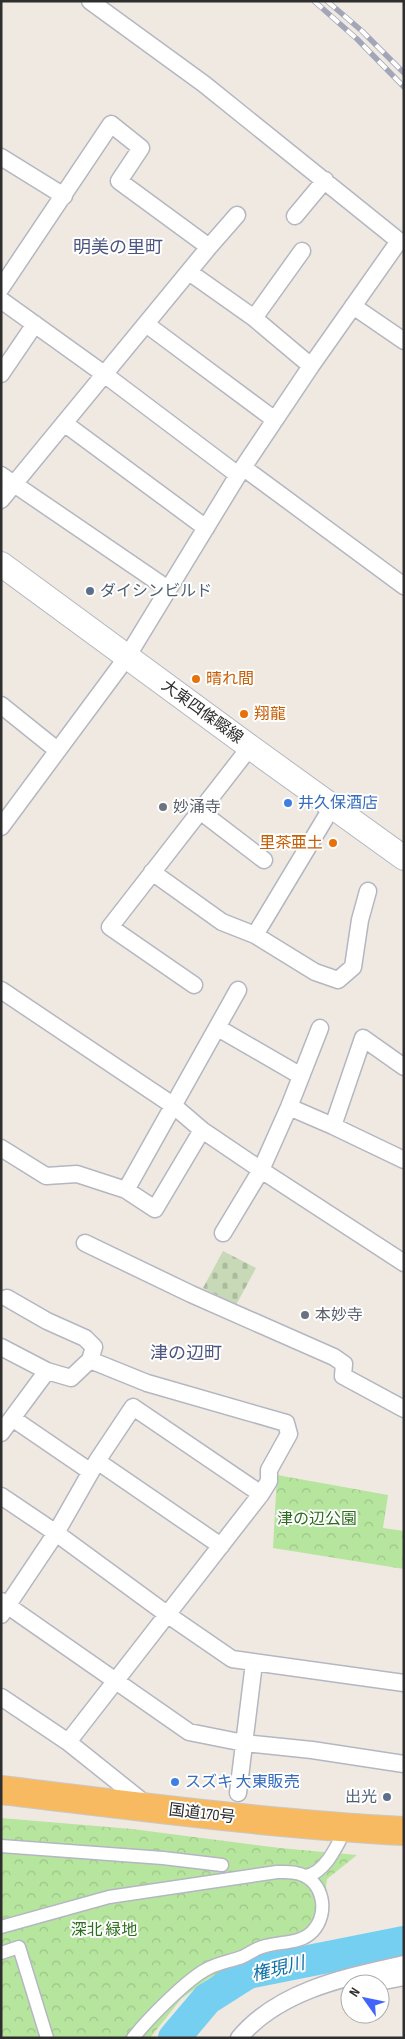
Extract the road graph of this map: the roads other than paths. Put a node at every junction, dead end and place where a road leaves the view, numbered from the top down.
1 (90, 1) edge
2 (1, 157) edge
3 (325, 180) junction
4 (64, 196) junction
5 (237, 215) dead end
6 (295, 216) dead end
7 (401, 236) edge
8 (209, 247) junction
9 (302, 252) dead end
10 (189, 272) junction
11 (1, 288) edge
12 (1, 300) edge
13 (353, 306) junction
14 (254, 318) junction
15 (35, 324) junction
16 (146, 324) junction
17 (404, 341) edge
18 (311, 366) junction
19 (1, 374) edge
20 (104, 374) junction
21 (275, 420) junction
22 (64, 423) junction
23 (241, 472) junction
24 (7, 480) edge
25 (1, 500) edge
26 (206, 528) junction
27 (1, 564) edge
28 (404, 586) edge
29 (168, 589) junction
30 (127, 657) junction
31 (1, 705) edge
32 (250, 747) junction
33 (57, 750) junction
34 (332, 807) junction
35 (200, 811) junction
36 (1, 827) edge
37 (404, 858) edge
38 (264, 860) dead end
39 (152, 872) junction
40 (368, 891) dead end
41 (255, 935) junction
42 (194, 985) dead end
43 (1, 990) edge
44 (238, 990) dead end
45 (218, 1028) junction
46 (320, 1028) dead end
47 (404, 1067) edge
48 (301, 1076) junction
49 (174, 1106) junction
50 (289, 1107) junction
51 (333, 1126) junction
52 (202, 1130) junction
53 (1, 1148) edge
54 (404, 1160) edge
55 (261, 1170) junction
56 (126, 1190) junction
57 (223, 1233) dead end
58 (86, 1243) dead end
59 (404, 1263) edge
60 (7, 1298) dead end
61 (1, 1347) edge
62 (90, 1360) junction
63 (47, 1371) junction
64 (147, 1383) junction
65 (133, 1407) junction
66 (404, 1409) edge
67 (12, 1418) junction
68 (1, 1433) edge
69 (94, 1466) junction
70 (261, 1494) junction
71 (1, 1496) edge
72 (56, 1533) junction
73 (221, 1546) junction
74 (3, 1607) edge
75 (168, 1615) junction
76 (254, 1663) junction
77 (115, 1679) junction
78 (404, 1683) edge
79 (1, 1697) edge
80 (68, 1742) junction
81 (244, 1743) junction
82 (404, 1764) edge
83 (1, 1790) edge
84 (238, 1793) dead end
85 (150, 1808) junction
86 (346, 1828) junction
87 (404, 1831) edge
88 (1, 1846) edge
89 (222, 1865) dead end
90 (305, 1876) junction
91 (1, 1927) edge
92 (1, 1953) edge
93 (404, 1964) edge
94 (404, 1978) edge
95 (390, 1980) edge
96 (331, 1983) junction
97 (340, 1989) edge
98 (48, 2038) edge
99 (133, 2038) edge
100 (239, 2038) edge

1 - 3 street
2 - 4 street
3 - 6 street
3 - 7 street
4 - 8 street
4 - 11 street
5 - 8 street
7 - 13 street
8 - 10 street
9 - 14 street
10 - 14 street
10 - 16 street
12 - 15 street
13 - 17 street
13 - 18 street
14 - 18 street
15 - 19 street
15 - 20 street
16 - 20 street
16 - 21 street
18 - 21 street
20 - 22 street
20 - 23 street
21 - 23 street
22 - 24 street
22 - 26 street
23 - 26 street
23 - 28 street
24 - 25 street
24 - 29 street
26 - 29 street
27 - 30 main road, 大東四條畷線
29 - 30 street
30 - 32 main road, 大東四條畷線
30 - 33 street
31 - 33 street
32 - 34 main road, 大東四條畷線
32 - 35 street
33 - 36 street
34 - 37 main road, 大東四條畷線
34 - 41 street
35 - 38 street
35 - 39 street
39 - 41 street
39 - 42 street
40 - 41 street
43 - 49 street
44 - 45 street
45 - 48 street
45 - 49 street
46 - 48 street
47 - 51 street
48 - 50 street
49 - 52 street
49 - 56 street
50 - 51 street
50 - 55 street
51 - 54 street
52 - 55 street
52 - 56 street
53 - 56 street
55 - 57 street
55 - 59 street
58 - 66 street
60 - 62 street
61 - 63 street
62 - 63 street
62 - 64 street
63 - 67 street
64 - 65 street
64 - 70 street
65 - 69 street
65 - 70 street
67 - 68 street
67 - 69 street
69 - 72 street
69 - 73 street
70 - 73 street
71 - 72 street
72 - 74 street
72 - 75 street
73 - 75 street
74 - 77 street
75 - 76 street
75 - 77 street
76 - 78 street
76 - 81 street
77 - 80 street
77 - 81 street
79 - 80 street
80 - 85 street
81 - 82 street
81 - 84 street
83 - 85 highway, 国道170号
85 - 86 highway, 国道170号
86 - 87 highway, 国道170号
86 - 90 street
88 - 89 street
90 - 91 street
90 - 99 street
92 - 98 street
93 - 96 street
94 - 95 street
96 - 97 street
96 - 100 street

